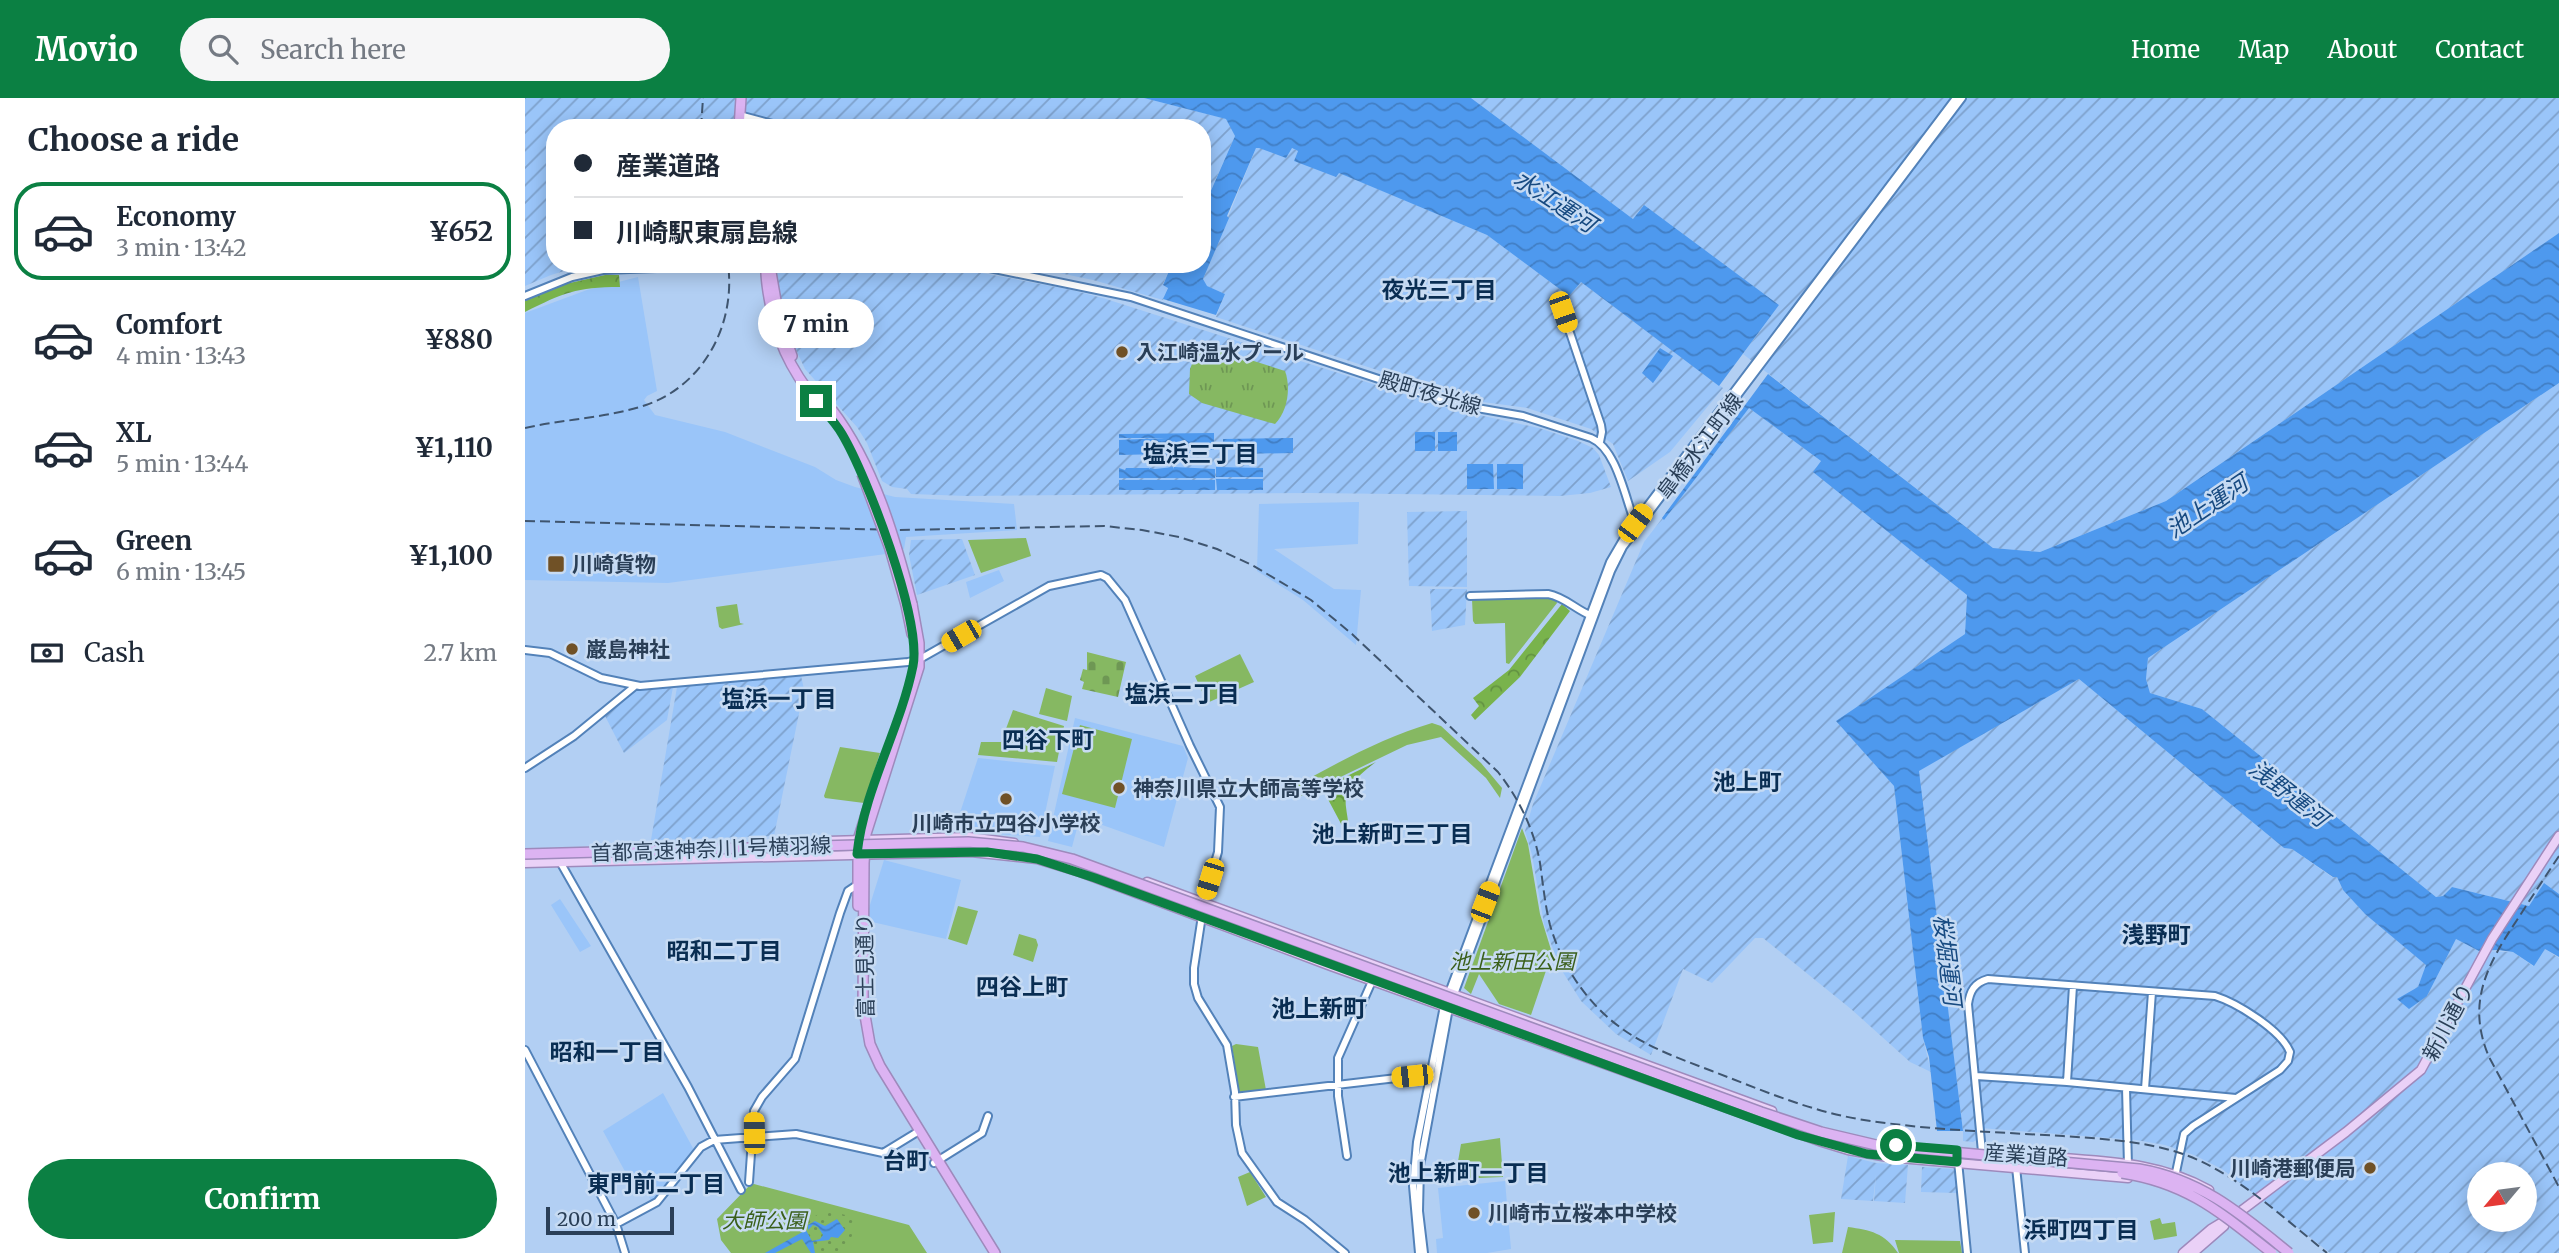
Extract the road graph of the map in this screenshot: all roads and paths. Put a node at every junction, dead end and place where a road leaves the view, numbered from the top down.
1 (741, 98) edge
2 (1956, 98) edge
3 (1962, 98) edge
4 (739, 115) junction
5 (739, 119) edge
6 (754, 119) edge
7 (590, 273) edge
8 (771, 273) edge
9 (1014, 273) edge
10 (525, 296) edge
11 (1563, 312) dead end
12 (1600, 442) junction
13 (1637, 526) junction
14 (1470, 596) dead end
15 (1591, 615) junction
16 (525, 650) edge
17 (917, 660) junction
18 (636, 685) junction
19 (525, 768) edge
20 (2559, 836) edge
21 (862, 840) junction
22 (647, 847) junction
23 (553, 850) junction
24 (525, 852) edge
25 (860, 854) junction
26 (644, 860) junction
27 (525, 861) edge
28 (560, 863) junction
29 (857, 885) junction
30 (1204, 902) junction
31 (1202, 917) junction
32 (1373, 979) junction
33 (2073, 986) junction
34 (2152, 992) junction
35 (1452, 993) junction
36 (1447, 1007) junction
37 (1570, 1037) junction
38 (525, 1050) edge
39 (1569, 1051) junction
40 (1431, 1074) junction
41 (1976, 1076) junction
42 (2067, 1082) junction
43 (1338, 1085) junction
44 (2126, 1088) junction
45 (2145, 1089) junction
46 (1720, 1092) junction
47 (1234, 1097) junction
48 (2235, 1098) junction
49 (1742, 1100) junction
50 (1721, 1107) junction
51 (1738, 1113) junction
52 (988, 1116) dead end
53 (917, 1132) junction
54 (754, 1136) junction
55 (714, 1140) junction
56 (1957, 1150) junction
57 (1982, 1152) junction
58 (1346, 1156) dead end
59 (936, 1162) junction
60 (1957, 1162) junction
61 (2127, 1163) junction
62 (2016, 1167) junction
63 (2176, 1174) junction
64 (2131, 1178) junction
65 (749, 1182) dead end
66 (2174, 1189) junction
67 (741, 1190) dead end
68 (2241, 1211) junction
69 (2228, 1221) junction
70 (616, 1224) junction
71 (2257, 1228) junction
72 (625, 1253) edge
73 (989, 1253) edge
74 (995, 1253) edge
75 (1345, 1253) edge
76 (1422, 1253) edge
77 (1967, 1253) edge
78 (2025, 1253) edge
79 (2183, 1253) edge
80 (2193, 1253) edge
81 (2272, 1253) edge
82 (2283, 1253) edge
83 (2291, 1253) edge

1 - 4 highway
2 - 13 street, 皐橋水江町線
3 - 13 street, 皐橋水江町線
4 - 5 highway
4 - 6 street
7 - 10 street
8 - 17 highway, bridge
9 - 12 street, 殿町夜光線
11 - 12 street
12 - 13 street
13 - 15 street, 皐橋水江町線
14 - 15 street
15 - 35 street, 皐橋水江町線
15 - 35 street, 皐橋水江町線
16 - 18 street
17 - 18 street
17 - 21 highway
17 - 30 street
18 - 19 street
20 - 68 main road, 新川通り
21 - 22 main road, 産業道路
21 - 25 highway
21 - 30 main road, 産業道路
22 - 23 main road, 産業道路
22 - 26 street
23 - 24 main road, 産業道路
23 - 28 street
24 - 71 highway, 首都高速神奈川1号横羽線, bridge
25 - 26 main road, 産業道路
25 - 29 highway, 富士見通り
25 - 31 main road, 産業道路
25 - 53 highway, 富士見通り
26 - 28 main road, 産業道路
27 - 28 main road, 産業道路
27 - 81 highway, 首都高速神奈川1号横羽線, bridge
28 - 55 street
29 - 53 highway, 富士見通り
29 - 54 street
30 - 31 street
30 - 35 main road, 産業道路
31 - 32 main road, 産業道路
31 - 47 street
32 - 36 main road, 産業道路
32 - 43 street
33 - 34 street
33 - 41 street
33 - 42 street
34 - 45 street
34 - 48 street
35 - 36 street, 皐橋水江町線
35 - 37 main road, 産業道路
36 - 39 main road, 産業道路
36 - 40 street, 皐橋水江町線
36 - 76 street, 皐橋水江町線
37 - 39 street
37 - 46 main road, 産業道路
38 - 70 street
39 - 50 main road, 産業道路
40 - 43 street
40 - 76 street, 皐橋水江町線
41 - 42 street
41 - 57 street
42 - 44 street
43 - 47 street
43 - 58 street
44 - 45 street
44 - 61 street
45 - 48 street
46 - 49 main road, 産業道路
46 - 50 street
47 - 75 street
48 - 63 street
49 - 51 street
49 - 56 main road, 産業道路
50 - 51 main road, 産業道路
51 - 60 main road, 産業道路
52 - 59 street
53 - 54 street
53 - 59 highway, 富士見通り
54 - 55 street
54 - 65 street
55 - 67 street
55 - 70 street
56 - 57 main road, 産業道路
56 - 60 street
57 - 61 main road, 産業道路
59 - 73 highway, 富士見通り
59 - 74 highway, 富士見通り
60 - 62 main road, 産業道路
60 - 77 street
61 - 63 main road, 産業道路
61 - 64 street
62 - 64 main road, 産業道路
62 - 78 street
63 - 66 street
63 - 68 main road, 産業道路
64 - 66 main road, 産業道路
66 - 69 main road, 産業道路
68 - 69 main road, 新川通り
68 - 83 main road, 産業道路
69 - 79 main road, 新川通り
69 - 80 main road, 新川通り
69 - 81 main road, 産業道路
70 - 72 street
71 - 82 highway, bridge
71 - 83 highway, 首都高速神奈川1号横羽線, bridge

